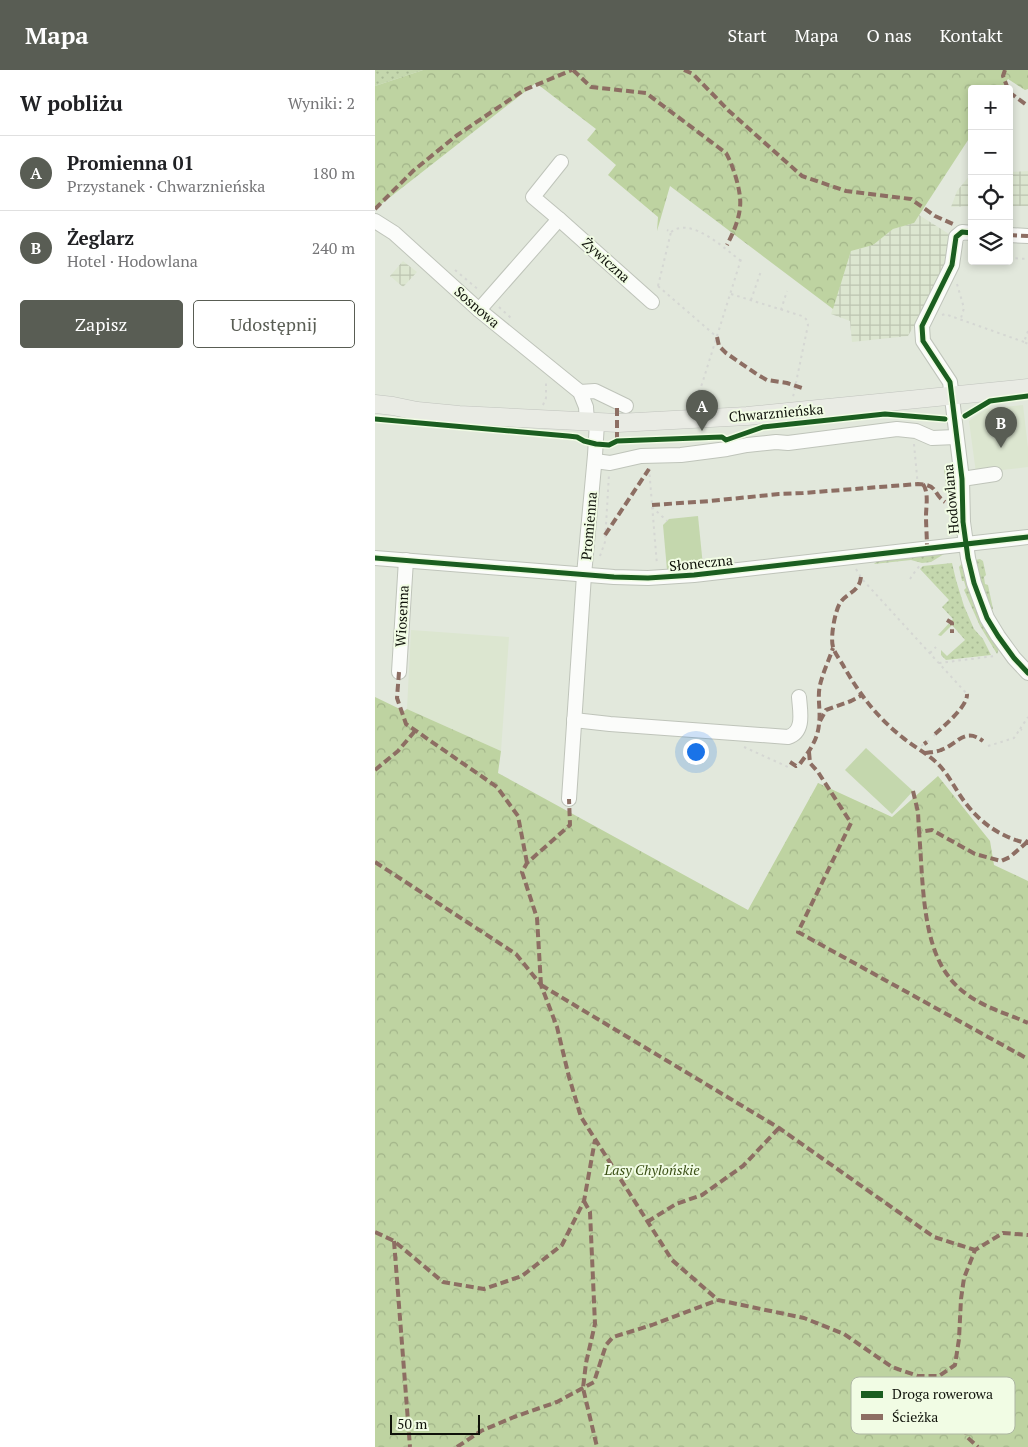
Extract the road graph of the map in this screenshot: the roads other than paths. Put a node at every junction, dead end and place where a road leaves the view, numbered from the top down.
1 (561, 162) dead end
2 (559, 219) junction
3 (375, 222) edge
4 (968, 232) edge
5 (1013, 235) edge
6 (1028, 236) edge
7 (652, 302) dead end
8 (479, 310) junction
9 (1028, 388) edge
10 (580, 392) junction
11 (951, 396) junction
12 (375, 404) edge
13 (626, 406) dead end
14 (592, 422) junction
15 (956, 438) junction
16 (595, 461) junction
17 (995, 474) dead end
18 (962, 479) junction
19 (1028, 537) edge
20 (966, 544) junction
21 (375, 558) edge
22 (406, 560) junction
23 (584, 575) junction
24 (399, 672) dead end
25 (1028, 673) edge
26 (799, 697) dead end
27 (574, 720) junction
28 (569, 799) dead end

1 - 2 street, Żywiczna
2 - 7 street, Żywiczna
2 - 8 street
3 - 8 street, Sosnowa
4 - 11 street, Hodowlana
5 - 6 street
8 - 10 street, Sosnowa
9 - 11 main road, Chwarznieńska
10 - 13 street
10 - 14 street
11 - 14 main road, Chwarznieńska
11 - 15 street, Hodowlana
12 - 14 main road, Chwarznieńska
14 - 16 street, Promienna
15 - 16 street
15 - 18 street, Hodowlana
16 - 23 street, Promienna
17 - 18 street
18 - 20 street, Hodowlana
19 - 20 street, Słoneczna
20 - 23 street, Słoneczna
20 - 25 street, Hodowlana
21 - 22 street, Słoneczna
22 - 23 street, Słoneczna
22 - 24 street, Wiosenna
23 - 27 street, Promienna
26 - 27 street
27 - 28 street, Promienna

